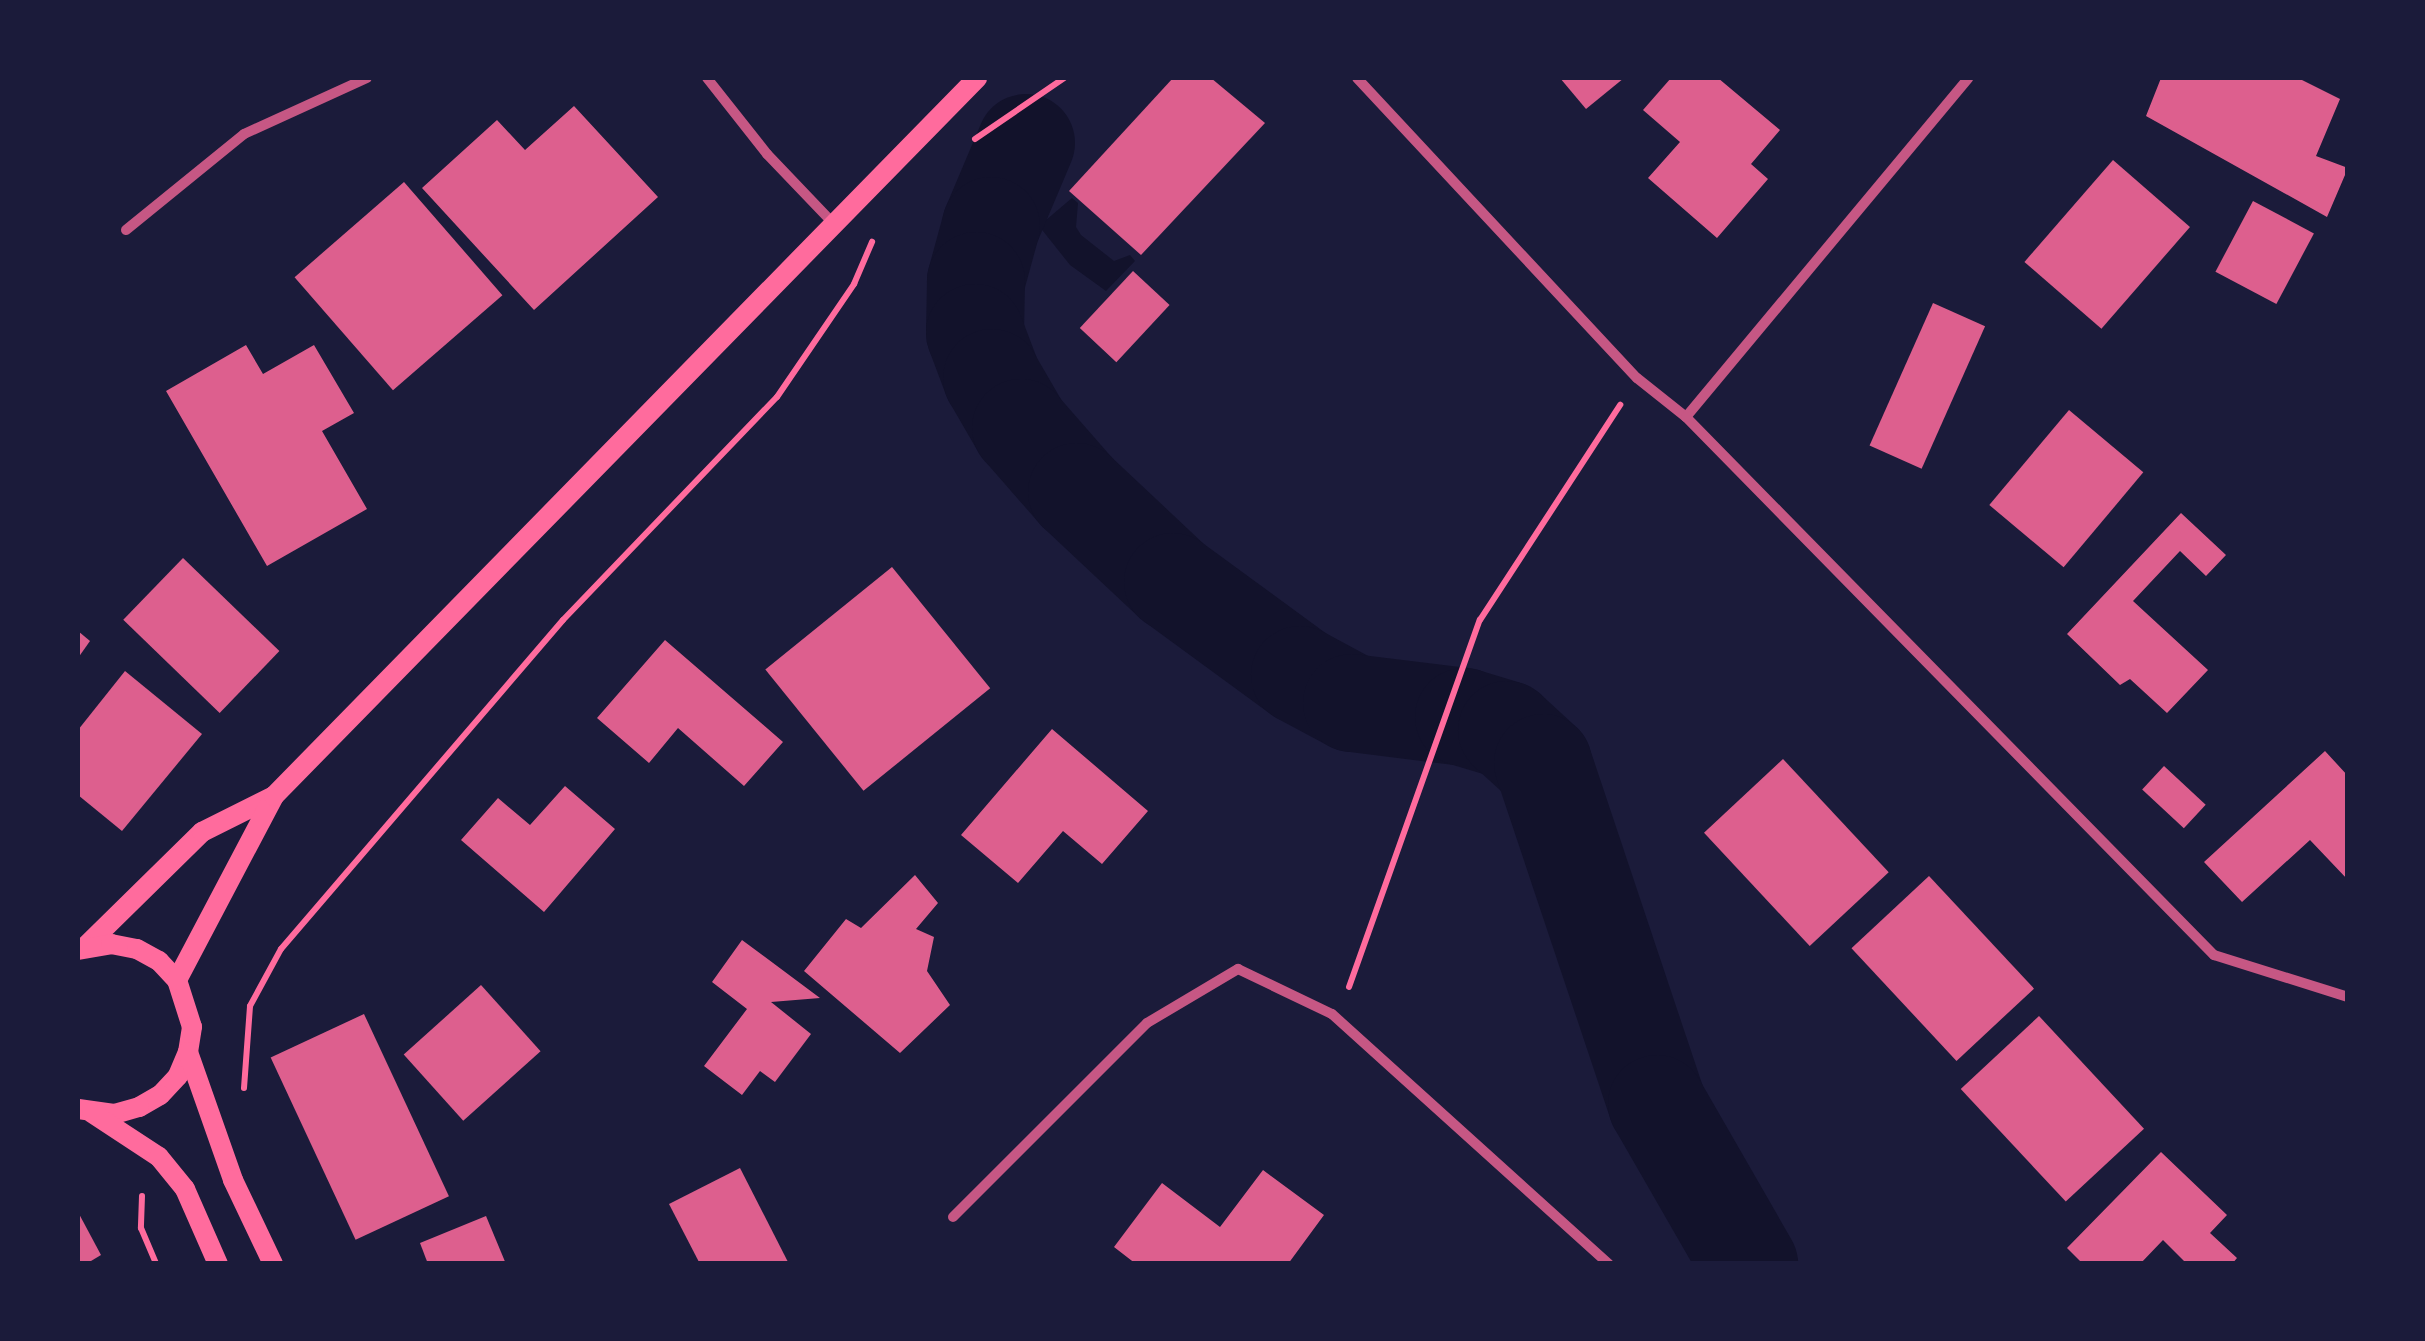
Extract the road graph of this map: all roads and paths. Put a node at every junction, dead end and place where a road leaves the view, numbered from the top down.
1 (367, 78) edge
2 (707, 78) edge
3 (977, 78) edge
4 (1064, 78) edge
5 (1357, 78) edge
6 (1968, 78) edge
7 (969, 143) dead end
8 (836, 226) junction
9 (126, 230) dead end
10 (876, 234) dead end
11 (1637, 378) junction
12 (1686, 417) junction
13 (274, 796) junction
14 (82, 948) edge
15 (177, 980) junction
16 (2348, 996) edge
17 (1332, 1014) junction
18 (188, 1052) junction
19 (83, 1110) edge
20 (220, 1143) junction
21 (171, 1172) junction
22 (140, 1183) dead end
23 (142, 1194) junction
24 (953, 1217) dead end
25 (156, 1264) edge
26 (218, 1264) edge
27 (272, 1264) edge
28 (1609, 1264) edge

1 - 9 street
2 - 8 street
3 - 8 main road
4 - 7 path
5 - 11 street
6 - 12 street
8 - 13 main road
10 - 20 path
11 - 12 street
11 - 17 path
12 - 16 street
13 - 14 main road
13 - 15 main road
14 - 15 main road
15 - 18 main road
17 - 24 street
17 - 28 street
18 - 19 main road
18 - 20 main road
19 - 21 main road
20 - 27 main road
21 - 23 path
21 - 26 main road
22 - 23 path
23 - 25 path

